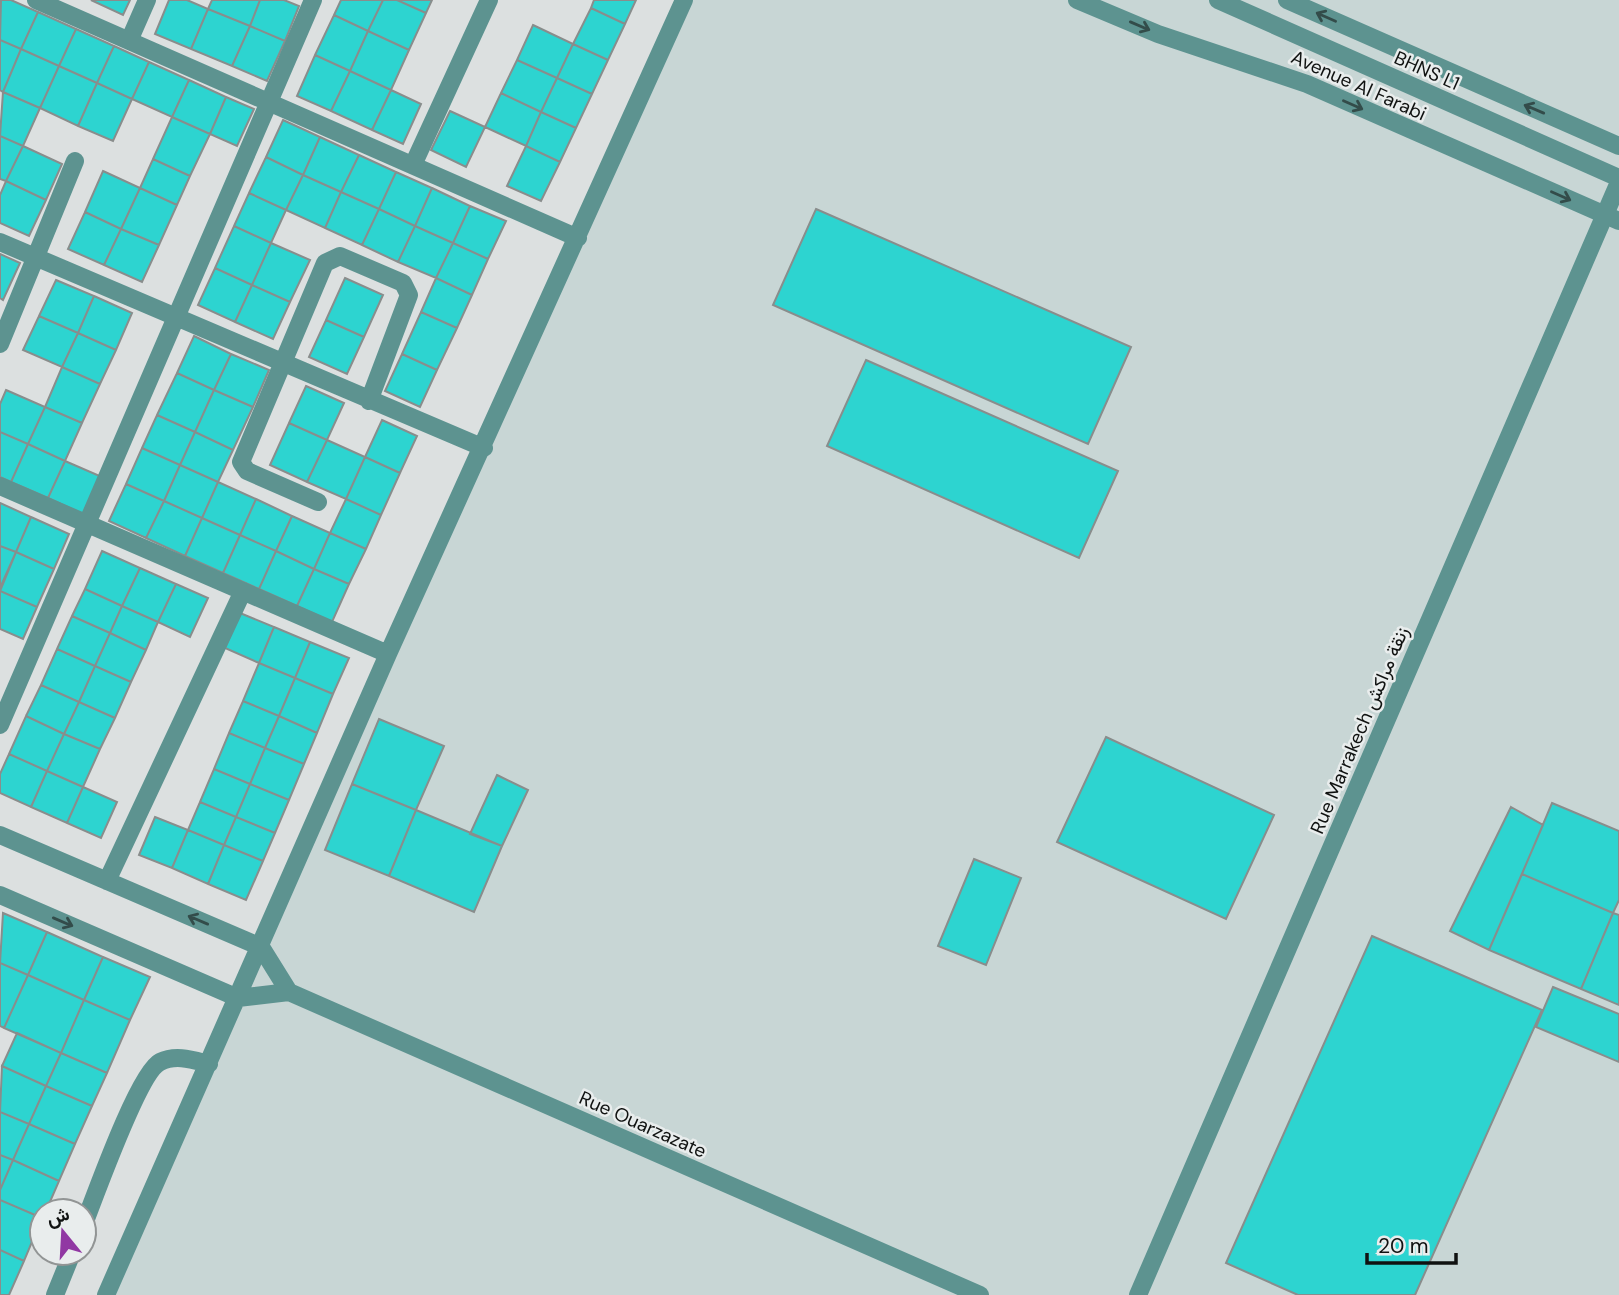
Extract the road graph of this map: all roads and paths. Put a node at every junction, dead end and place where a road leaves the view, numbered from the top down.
1 (36, 0) edge
2 (147, 0) edge
3 (313, 0) edge
4 (489, 0) edge
5 (684, 0) edge
6 (1077, 0) edge
7 (1218, 0) edge
8 (1240, 0) edge
9 (1287, 0) edge
10 (129, 41) junction
11 (268, 102) junction
12 (1619, 146) edge
13 (75, 161) dead end
14 (413, 166) junction
15 (1619, 170) edge
16 (1619, 180) edge
17 (1612, 218) edge
18 (578, 238) junction
19 (0, 242) edge
20 (36, 257) junction
21 (176, 317) junction
22 (0, 344) edge
23 (282, 363) junction
24 (369, 401) junction
25 (484, 447) junction
26 (0, 486) edge
27 (318, 502) dead end
28 (87, 523) junction
29 (243, 591) junction
30 (388, 653) junction
31 (0, 725) edge
32 (0, 835) edge
33 (107, 881) junction
34 (0, 895) edge
35 (261, 947) junction
36 (289, 992) junction
37 (238, 998) junction
38 (209, 1064) junction
39 (95, 1197) edge
40 (66, 1267) edge
41 (55, 1295) edge
42 (106, 1295) edge
43 (980, 1295) edge
44 (1138, 1295) edge

1 - 10 street
2 - 10 street
3 - 11 street
4 - 14 street
5 - 18 street
6 -> 17 street, Avenue Al Farabi
7 - 16 street, BHNS L1
8 - 15 street, BHNS L1
12 -> 9 street
10 - 11 street
11 - 14 street
11 - 21 street
13 - 20 street
14 - 18 street
16 - 17 street, Rue Marrakech زنقة مراكش
17 - 44 street, Rue Marrakech زنقة مراكش
18 - 25 street
19 - 20 street
20 - 21 street
20 - 22 street
21 - 23 street
21 - 28 street
23 - 24 street
23 - 24 street
23 - 27 street
24 - 25 street
25 - 30 street
26 - 28 street
28 - 29 street
28 - 31 street
29 - 30 street
29 - 33 street
30 - 35 street
32 - 33 street
35 -> 33 street
34 -> 37 street
35 - 36 street
35 - 37 street
36 - 37 street
36 - 43 street, Rue Ouarzazate
37 - 38 street
38 - 39 street
38 - 42 street
40 - 41 street

